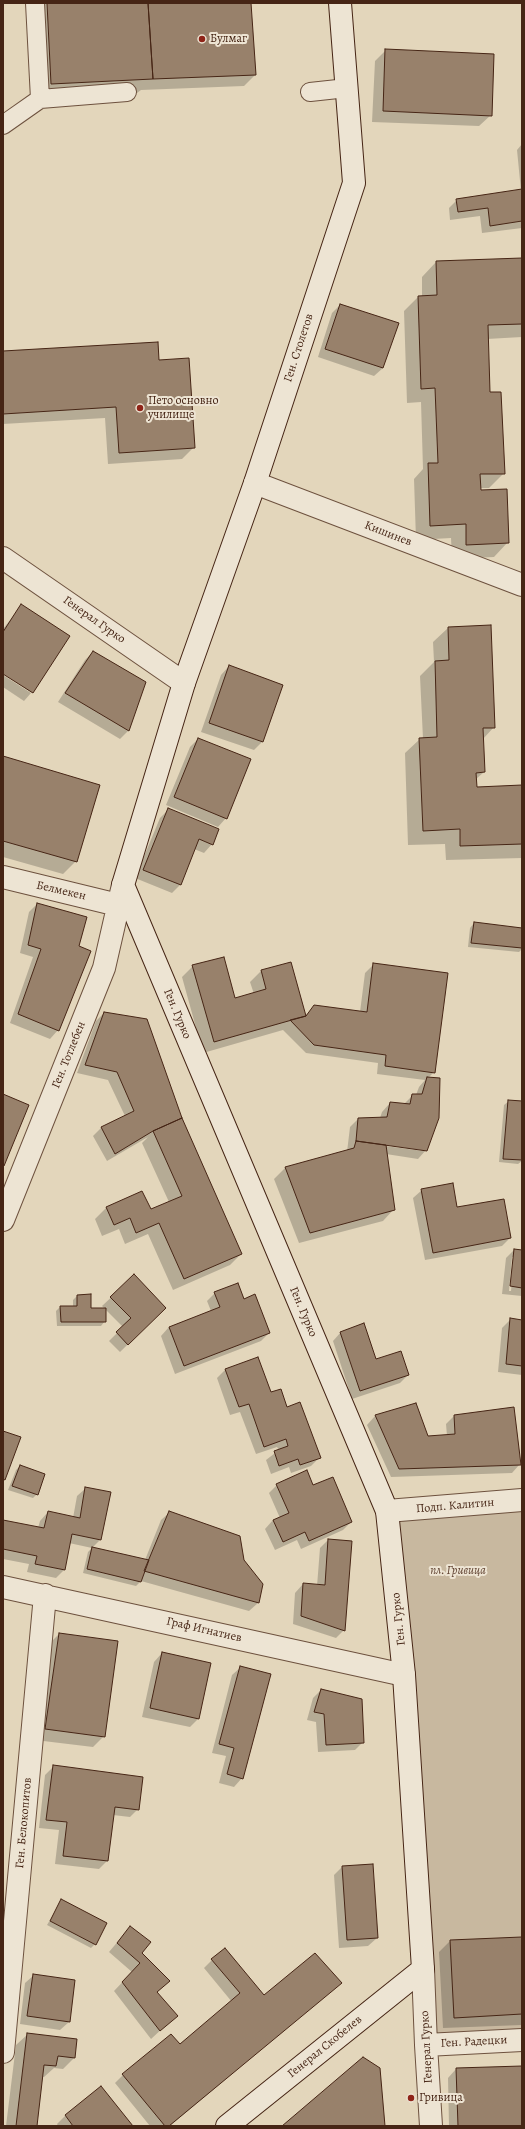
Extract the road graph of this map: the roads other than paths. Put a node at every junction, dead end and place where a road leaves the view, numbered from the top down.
1 (34, 3) edge
2 (340, 3) edge
3 (347, 88) junction
4 (127, 92) dead end
5 (310, 92) dead end
6 (40, 99) junction
7 (3, 125) edge
8 (255, 483) junction
9 (3, 558) edge
10 (522, 585) edge
11 (184, 683) junction
12 (3, 877) edge
13 (120, 895) junction
14 (3, 1220) edge
15 (522, 1500) edge
16 (387, 1512) junction
17 (3, 1587) edge
18 (45, 1595) junction
19 (404, 1675) junction
20 (423, 1969) junction
21 (522, 2040) edge
22 (426, 2045) junction
23 (3, 2052) edge
24 (228, 2126) edge
25 (431, 2126) edge

1 - 6 lane
2 - 3 street, Ген. Столетов
3 - 5 lane
3 - 8 street, Ген. Столетов
4 - 6 lane
6 - 7 lane
8 - 10 street, Кишинев
8 - 11 street, Ген. Столетов
9 - 11 street, Генерал Гурко
11 - 13 street
12 - 13 street, Белмекен
13 - 14 street, Ген. Тотлебен
13 - 16 street, Ген. Гурко
15 - 16 street, Подп. Калитин
16 - 19 street, Ген. Гурко
17 - 18 street, Граф Игнатиев
18 - 19 street, Граф Игнатиев
18 - 23 street, Ген. Белокопитов
19 - 20 street, Ген. Гурко
20 - 22 street, Генерал Гурко
20 - 24 street, Генерал Скобелев
21 - 22 street, Ген. Радецки
22 - 25 street, Генерал Гурко

